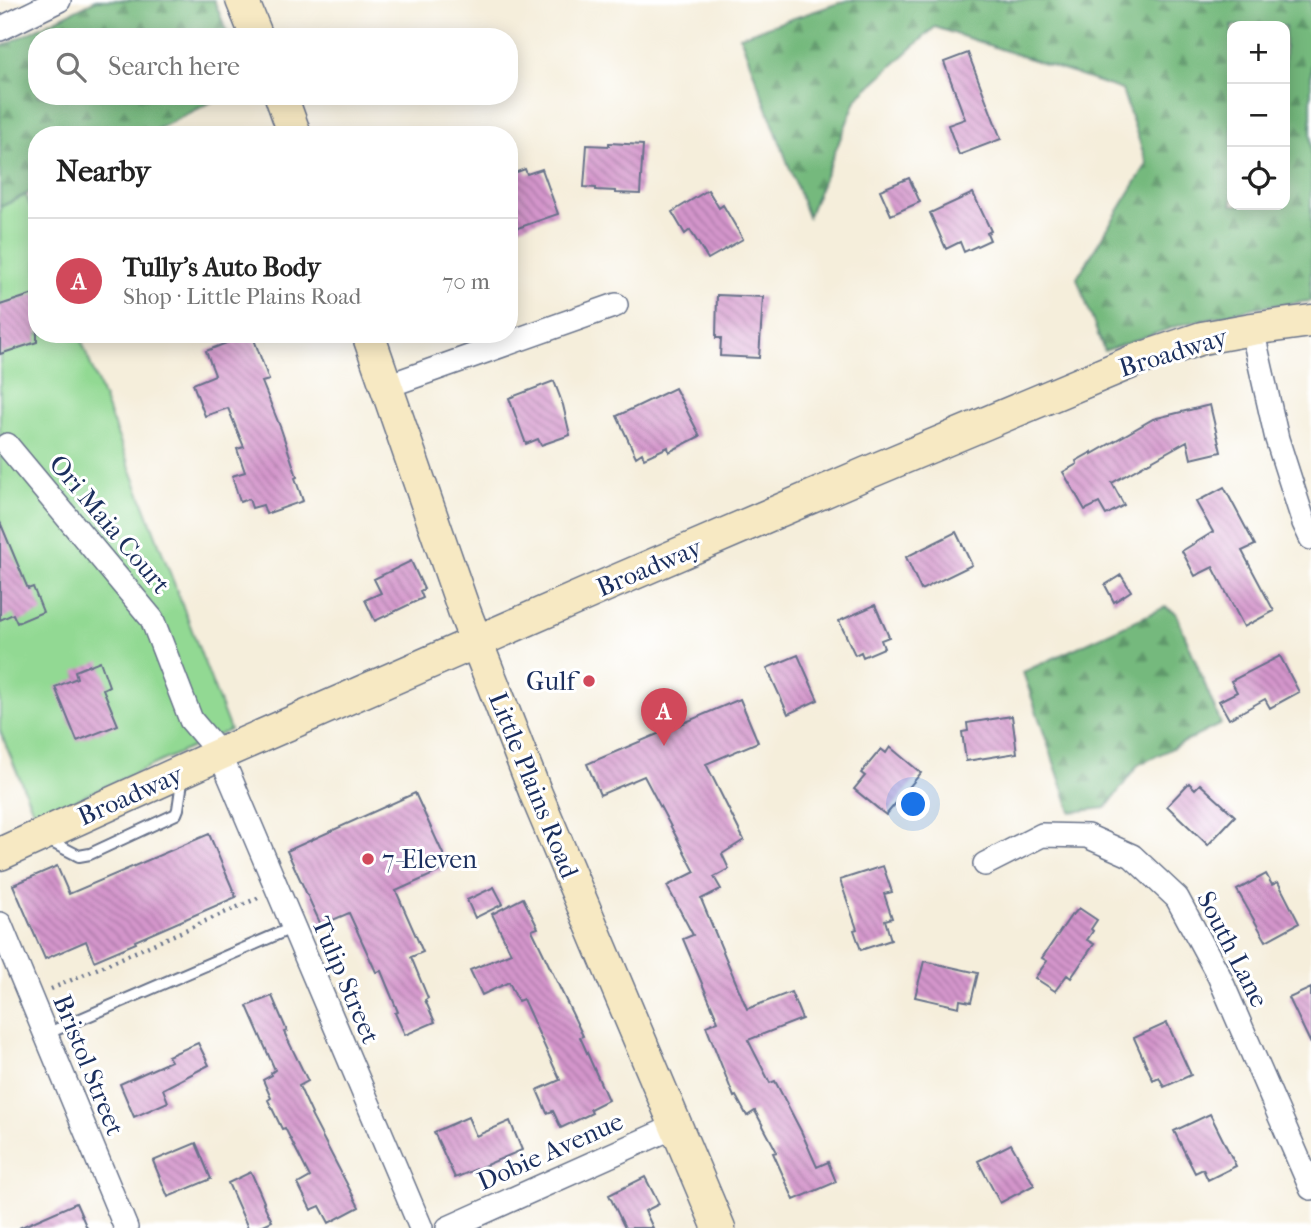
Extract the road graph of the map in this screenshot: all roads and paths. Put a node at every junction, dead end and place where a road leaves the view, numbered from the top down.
1 (59, 0) edge
2 (242, 0) edge
3 (253, 28) edge
4 (0, 29) edge
5 (284, 105) edge
6 (292, 126) edge
7 (616, 305) dead end
8 (1311, 321) edge
9 (1252, 329) junction
10 (518, 340) edge
11 (371, 343) edge
12 (509, 343) edge
13 (387, 386) junction
14 (7, 444) dead end
15 (1311, 538) edge
16 (477, 642) junction
17 (220, 754) junction
18 (0, 854) edge
19 (985, 864) dead end
20 (260, 897) dead end
21 (0, 924) edge
22 (294, 928) junction
23 (50, 990) dead end
24 (46, 1034) junction
25 (676, 1126) junction
26 (1311, 1188) edge
27 (126, 1228) edge
28 (421, 1228) edge
29 (448, 1228) edge
30 (719, 1228) edge

1 - 4 street
2 - 3 main road
5 - 6 main road
7 - 10 street
8 - 9 main road, Broadway
9 - 15 street
9 - 16 main road, Broadway
11 - 13 main road, Little Plains Road
12 - 13 street
13 - 16 main road, Little Plains Road
14 - 17 street, Ori Maia Court
16 - 17 main road, Broadway
16 - 25 main road, Little Plains Road
17 - 18 main road, Broadway
17 - 22 street, Tulip Street
19 - 26 street, South Lane
20 - 23 path
21 - 24 street, Bristol Street
22 - 24 lane
22 - 28 street, Tulip Street
24 - 27 street, Bristol Street
25 - 29 street, Dobie Avenue
25 - 30 main road, Little Plains Road

